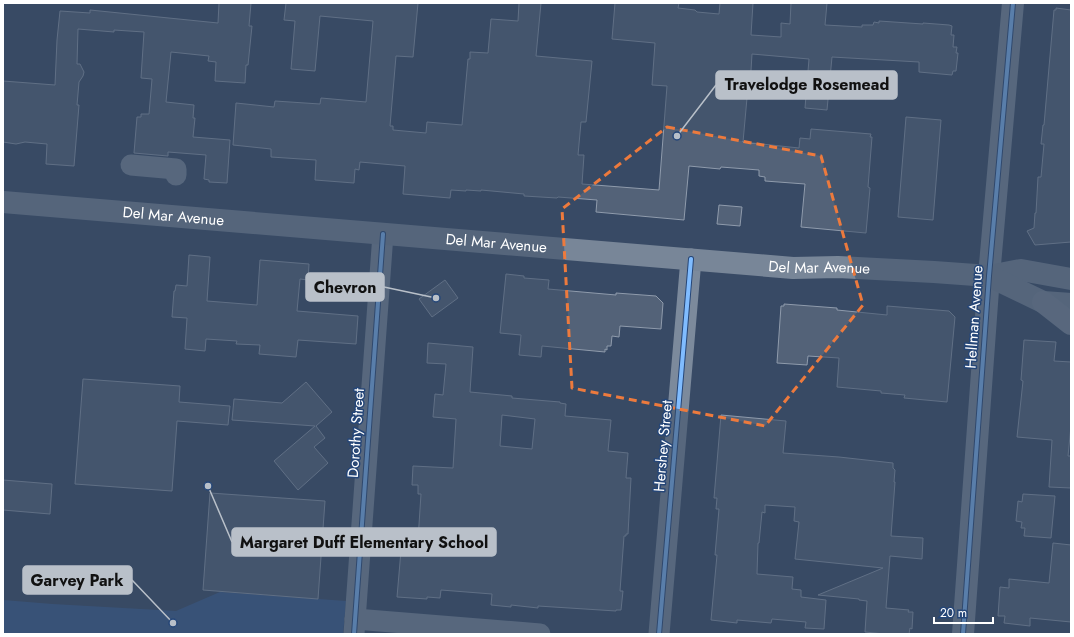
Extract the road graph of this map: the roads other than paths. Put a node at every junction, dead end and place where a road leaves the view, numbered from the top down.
1 (1013, 3) edge
2 (131, 165) dead end
3 (176, 175) dead end
4 (3, 202) edge
5 (383, 234) junction
6 (691, 259) junction
7 (989, 276) junction
8 (1071, 279) edge
9 (1043, 302) junction
10 (1071, 304) edge
11 (1071, 324) edge
12 (354, 627) edge
13 (540, 634) edge
14 (660, 634) edge
15 (963, 634) edge

1 - 7 street, Hellman Avenue
2 - 3 street
4 - 5 main road, Del Mar Avenue
5 - 6 main road, Del Mar Avenue
5 - 12 street, Dorothy Street
6 - 7 main road, Del Mar Avenue
6 - 14 street, Hershey Street
7 - 8 main road, Del Mar Avenue
7 - 9 main road, Del Mar Avenue
7 - 15 street, Hellman Avenue
9 - 10 main road, Del Mar Avenue
9 - 11 highway
12 - 13 street

